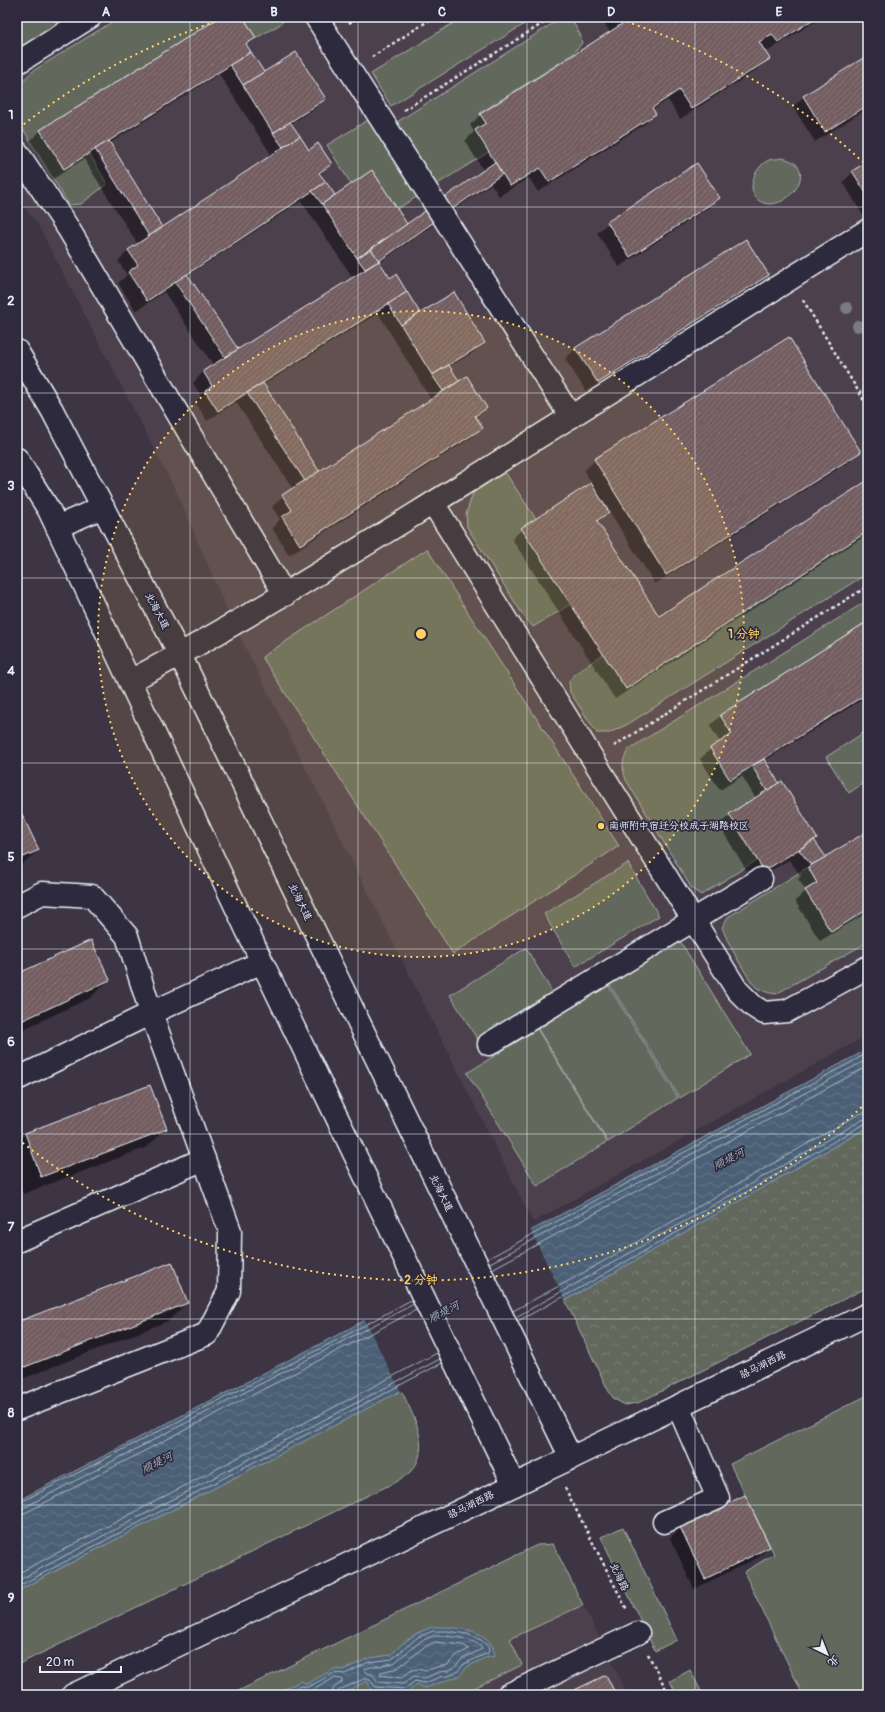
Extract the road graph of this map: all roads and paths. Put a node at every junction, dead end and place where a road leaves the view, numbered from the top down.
1 (90, 17) edge
2 (316, 17) edge
3 (434, 17) edge
4 (553, 17) edge
5 (17, 62) edge
6 (350, 70) junction
7 (383, 122) junction
8 (17, 152) edge
9 (868, 230) edge
10 (791, 279) junction
11 (17, 351) edge
12 (868, 387) edge
13 (859, 393) junction
14 (868, 407) edge
15 (571, 417) junction
16 (17, 459) edge
17 (433, 503) junction
18 (103, 507) junction
19 (57, 527) junction
20 (868, 586) edge
21 (285, 595) junction
22 (180, 655) junction
23 (130, 681) junction
24 (593, 759) junction
25 (761, 878) dead end
26 (17, 906) edge
27 (694, 919) junction
28 (262, 962) junction
29 (868, 967) edge
30 (151, 1013) junction
31 (489, 1044) dead end
32 (17, 1079) edge
33 (204, 1159) junction
34 (17, 1241) edge
35 (868, 1314) edge
36 (678, 1406) junction
37 (17, 1409) edge
38 (563, 1462) junction
39 (514, 1485) junction
40 (664, 1522) dead end
41 (638, 1633) junction
42 (73, 1695) edge
43 (508, 1695) edge
44 (669, 1695) edge

1 - 5 street
2 - 6 street
3 - 6 path
4 - 7 path
6 - 7 street
7 - 15 street
8 - 21 street
9 - 10 street
10 - 13 path
10 - 15 street
11 - 18 street, 北海大道
12 - 13 path
13 - 14 path
15 - 17 street
16 - 19 street
17 - 21 street
17 - 24 street
18 - 19 street
18 - 22 street, 北海大道
19 - 23 street
20 - 24 path
21 - 22 street
22 - 23 street
22 - 38 street, 北海大道
23 - 28 street
24 - 27 street
25 - 27 street
26 - 30 street
27 - 29 street
27 - 31 street
28 - 30 street
28 - 39 street
30 - 32 street
30 - 33 street
33 - 34 street
33 - 37 street
35 - 36 street, 骆马湖西路
36 - 38 street, 骆马湖西路
36 - 40 street
38 - 39 street, 骆马湖西路
38 - 41 path, 北海路
39 - 42 street, 骆马湖西路
41 - 43 street
41 - 44 path, 北海路

